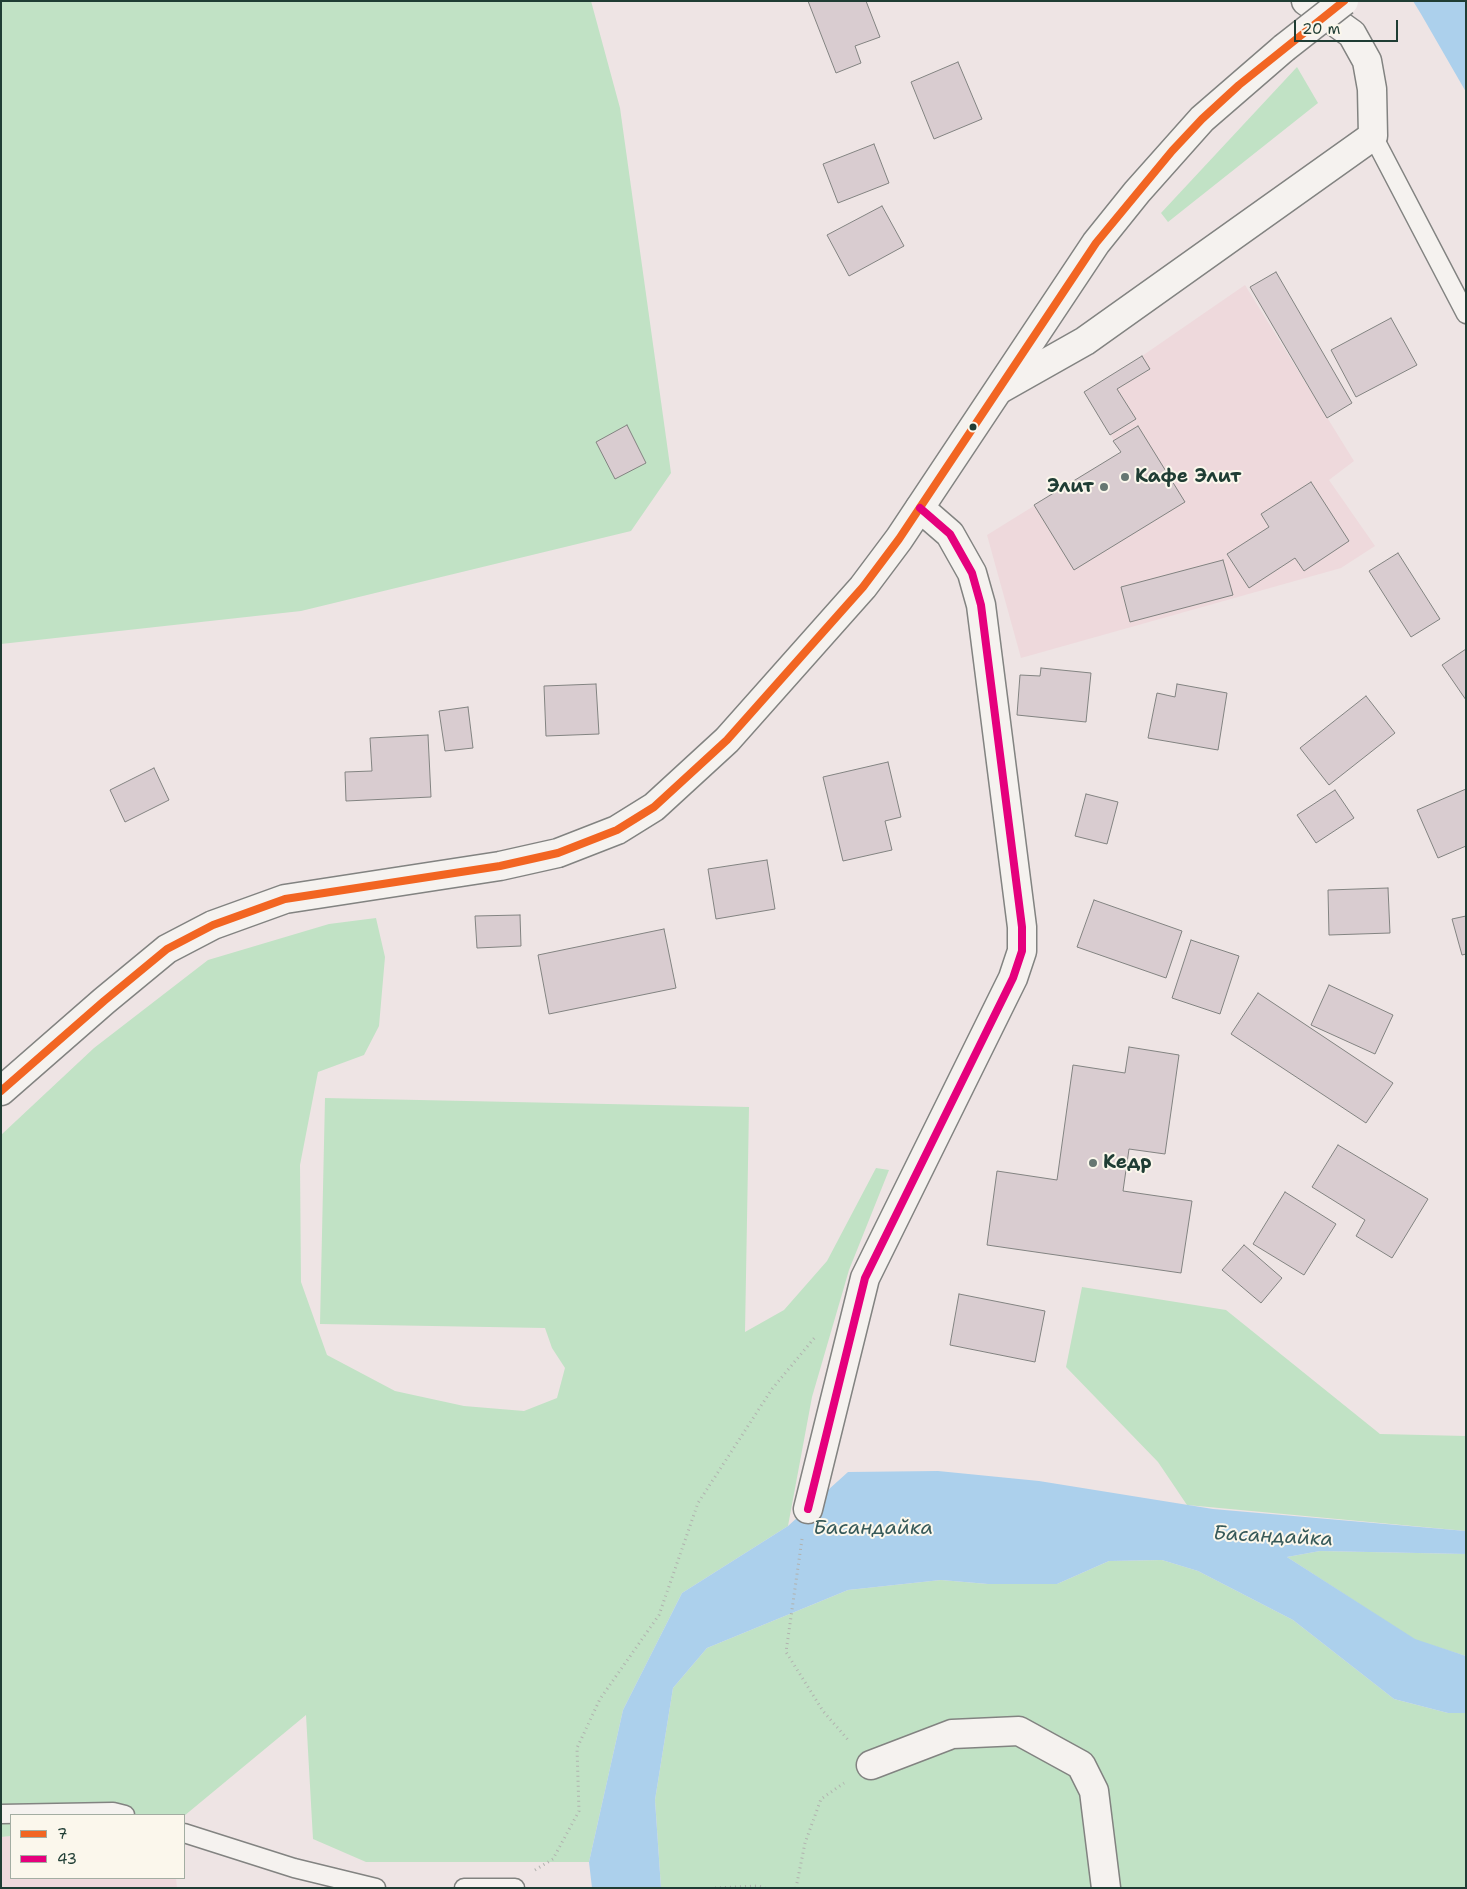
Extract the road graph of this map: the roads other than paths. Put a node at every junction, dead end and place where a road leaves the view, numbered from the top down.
1 (1306, 1) edge
2 (1344, 1) edge
3 (1374, 136) junction
4 (1466, 314) edge
5 (1000, 389) junction
6 (920, 508) junction
7 (1, 1091) edge
8 (808, 1509) road end
9 (871, 1765) road end
10 (1, 1814) edge
11 (121, 1814) edge
12 (185, 1834) edge
13 (513, 1887) edge
14 (376, 1888) edge
15 (464, 1888) edge
16 (1106, 1888) edge

1 - 3 street
2 - 5 street, bridge
3 - 4 lane
3 - 5 street
5 - 6 street
6 - 7 street
6 - 8 street
9 - 16 street
10 - 11 lane
12 - 14 lane
13 - 15 lane

